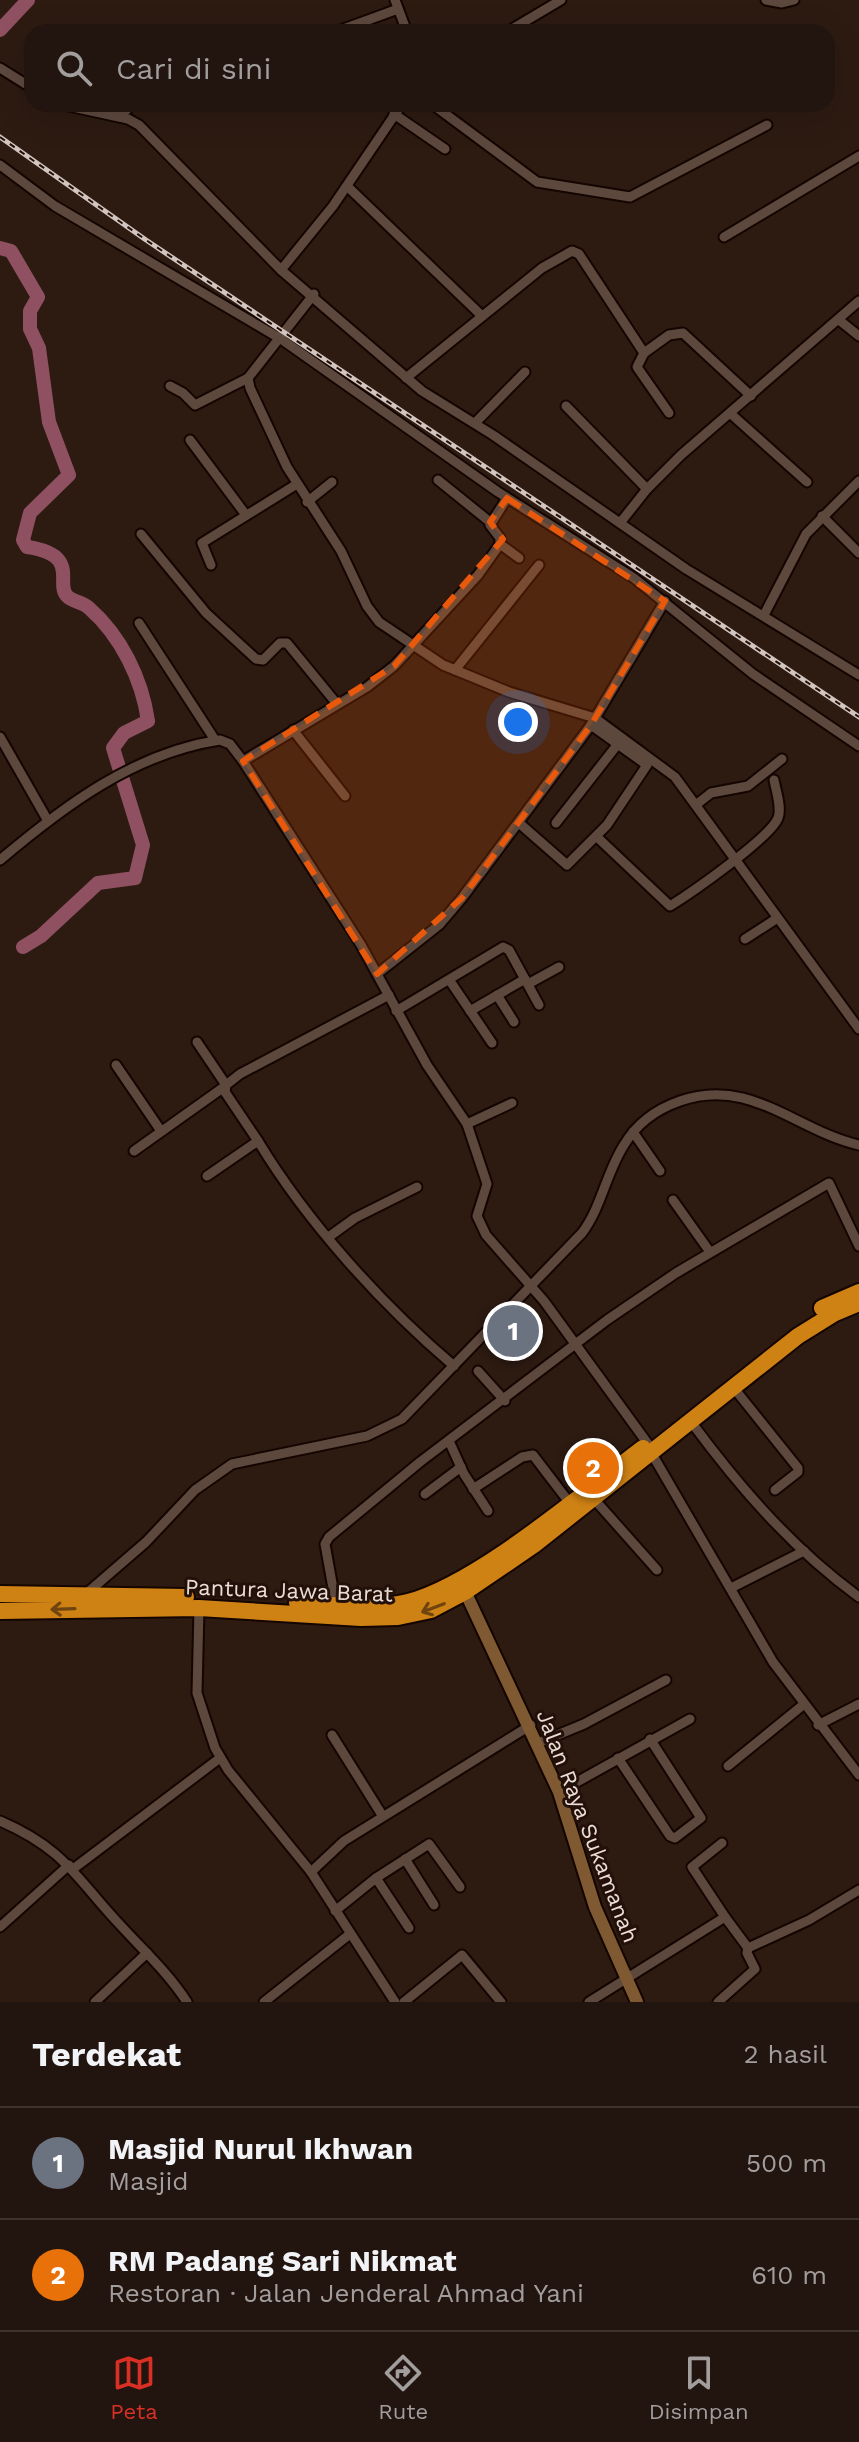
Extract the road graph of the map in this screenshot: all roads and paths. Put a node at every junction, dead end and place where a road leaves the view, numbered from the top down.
1 (561, 0) edge
2 (766, 0) edge
3 (794, 0) edge
4 (397, 4) edge
5 (353, 24) edge
6 (404, 24) edge
7 (520, 24) edge
8 (0, 68) edge
9 (24, 83) edge
10 (97, 112) edge
11 (125, 112) edge
12 (443, 112) edge
13 (394, 114) joint
14 (120, 117) junction
15 (767, 125) dead end
16 (445, 149) dead end
17 (859, 156) edge
18 (0, 165) edge
19 (347, 186) junction
20 (724, 237) dead end
21 (281, 270) junction
22 (314, 294) junction
23 (859, 301) edge
24 (482, 316) junction
25 (839, 320) junction
26 (859, 336) edge
27 (281, 339) junction
28 (644, 353) junction
29 (525, 372) dead end
30 (248, 378) junction
31 (406, 378) junction
32 (170, 386) dead end
33 (751, 396) junction
34 (566, 406) dead end
35 (669, 413) dead end
36 (731, 414) junction
37 (475, 423) junction
38 (190, 440) dead end
39 (438, 480) dead end
40 (859, 481) edge
41 (332, 482) dead end
42 (807, 482) dead end
43 (297, 484) junction
44 (647, 489) junction
45 (507, 498) junction
46 (307, 502) junction
47 (246, 515) junction
48 (822, 516) junction
49 (490, 522) junction
50 (620, 523) junction
51 (141, 534) dead end
52 (500, 544) junction
53 (859, 553) edge
54 (519, 558) dead end
55 (211, 565) dead end
56 (539, 565) dead end
57 (665, 601) junction
58 (764, 615) junction
59 (139, 623) dead end
60 (413, 648) junction
61 (455, 670) junction
62 (859, 675) edge
63 (337, 704) junction
64 (593, 721) junction
65 (293, 730) junction
66 (0, 737) edge
67 (215, 740) junction
68 (621, 741) junction
69 (859, 746) edge
70 (782, 759) dead end
71 (243, 761) junction
72 (649, 762) junction
73 (774, 780) dead end
74 (345, 796) dead end
75 (697, 804) junction
76 (48, 821) junction
77 (519, 823) junction
78 (556, 823) dead end
79 (597, 837) junction
80 (0, 860) edge
81 (734, 860) junction
82 (776, 919) junction
83 (745, 939) dead end
84 (559, 967) dead end
85 (377, 974) junction
86 (450, 981) junction
87 (526, 982) junction
88 (389, 995) junction
89 (497, 995) junction
90 (539, 1005) dead end
91 (396, 1011) junction
92 (470, 1011) junction
93 (514, 1022) dead end
94 (859, 1029) edge
95 (197, 1042) dead end
96 (492, 1043) dead end
97 (116, 1065) dead end
98 (225, 1086) junction
99 (512, 1103) dead end
100 (467, 1124) junction
101 (161, 1131) junction
102 (633, 1132) junction
103 (258, 1141) junction
104 (859, 1145) edge
105 (134, 1151) dead end
106 (660, 1171) dead end
107 (207, 1176) dead end
108 (417, 1187) dead end
109 (673, 1200) dead end
110 (330, 1236) junction
111 (859, 1246) edge
112 (710, 1252) junction
113 (531, 1286) junction
114 (859, 1292) edge
115 (859, 1303) edge
116 (575, 1347) junction
117 (454, 1366) junction
118 (478, 1371) dead end
119 (733, 1387) junction
120 (505, 1401) junction
121 (692, 1423) junction
122 (449, 1441) junction
123 (650, 1449) junction
124 (461, 1467) junction
125 (473, 1489) junction
126 (775, 1490) dead end
127 (425, 1494) dead end
128 (594, 1499) junction
129 (569, 1502) junction
130 (488, 1511) dead end
131 (804, 1551) junction
132 (657, 1570) dead end
133 (462, 1586) junction
134 (731, 1588) junction
135 (0, 1594) edge
136 (86, 1594) junction
137 (859, 1597) edge
138 (336, 1605) junction
139 (199, 1608) junction
140 (0, 1611) edge
141 (666, 1680) dead end
142 (859, 1704) edge
143 (803, 1705) junction
144 (690, 1719) dead end
145 (531, 1725) junction
146 (818, 1725) junction
147 (332, 1735) dead end
148 (650, 1739) junction
149 (538, 1743) junction
150 (220, 1758) junction
151 (618, 1758) junction
152 (728, 1766) dead end
153 (859, 1775) edge
154 (559, 1792) junction
155 (382, 1815) junction
156 (0, 1821) edge
157 (722, 1843) dead end
158 (405, 1859) junction
159 (71, 1867) junction
160 (311, 1872) junction
161 (376, 1878) junction
162 (460, 1887) dead end
163 (859, 1890) edge
164 (434, 1905) dead end
165 (335, 1911) junction
166 (725, 1917) junction
167 (0, 1927) edge
168 (409, 1928) dead end
169 (350, 1934) junction
170 (748, 1948) junction
171 (147, 1953) junction
172 (626, 1979) junction
173 (185, 2001) edge
174 (95, 2002) edge
175 (264, 2002) edge
176 (395, 2002) edge
177 (404, 2002) edge
178 (501, 2002) edge
179 (589, 2002) edge
180 (637, 2002) edge
181 (718, 2002) edge

1 - 7 street
2 - 3 street
4 - 5 street
4 - 6 street
8 - 9 street
10 - 14 street
11 - 14 street
12 - 15 street
13 - 16 street
13 - 19 street
14 - 21 street
17 - 20 street
18 - 27 street
19 - 21 street
19 - 24 street
21 - 22 street
22 - 27 street
22 - 31 street
23 - 25 street
24 - 28 street
24 - 31 street
25 - 26 street
25 - 33 street
27 - 30 street
27 - 45 street
28 - 33 street
28 - 35 street
29 - 37 street
30 - 32 street
30 - 43 street
31 - 37 street
33 - 36 street
34 - 44 street
36 - 42 street
36 - 44 street
37 - 50 street
38 - 47 street
39 - 49 street
40 - 48 street
41 - 46 street
43 - 46 street
43 - 47 street
44 - 50 street
45 - 49 street
45 - 57 street
46 - 60 street
47 - 55 street
48 - 53 street
48 - 58 street
49 - 52 street
50 - 58 street
51 - 63 street
52 - 54 street
52 - 60 street
56 - 61 street
57 - 64 street
57 - 69 street
58 - 62 street
59 - 67 street
60 - 61 street
60 - 63 street
61 - 64 street
63 - 65 street
64 - 68 street
64 - 77 street
65 - 71 street
65 - 74 street
66 - 76 street
67 - 71 street
67 - 76 street
68 - 72 street
68 - 78 street
70 - 75 street
71 - 85 street
72 - 75 street
72 - 79 street
73 - 81 street
75 - 81 street
76 - 80 street
77 - 79 street
77 - 85 street
79 - 81 street
81 - 82 street
82 - 83 street
82 - 94 street
84 - 87 street
85 - 88 street
86 - 87 street
86 - 91 street
86 - 92 street
87 - 89 street
87 - 90 street
88 - 91 street
88 - 98 street
89 - 92 street
89 - 93 street
91 - 100 street
92 - 96 street
95 - 98 street
97 - 101 street
98 - 101 street
98 - 103 street
99 - 100 street
100 - 113 street
101 - 105 street
102 - 104 street
102 - 106 street
102 - 113 street
103 - 107 street
103 - 110 street
108 - 110 street
109 - 112 street
110 - 117 street
111 - 112 street
112 - 116 street
113 - 116 street
113 - 117 street
114 - 123 highway
115 - 119 highway, Pantura Jawa Barat
116 - 120 street
116 - 123 street
117 - 136 street
118 - 120 street
119 - 121 highway, Pantura Jawa Barat
119 - 126 street
120 - 122 street
121 - 123 highway, Pantura Jawa Barat
121 - 131 street
122 - 124 street
122 - 138 street
123 - 128 highway, Pantura Jawa Barat
123 - 129 highway
123 - 134 street
124 - 125 street
124 - 127 street
125 - 129 street
125 - 130 street
128 - 132 street
128 - 133 highway, Pantura Jawa Barat
129 - 133 highway
131 - 134 street
131 - 137 street
133 - 138 highway
133 -> 139 highway, Pantura Jawa Barat
133 - 145 street, Jalan Raya Sukamanah
134 - 143 street
135 - 136 highway
136 - 138 highway
139 -> 140 highway, Pantura Jawa Barat
139 - 150 street
141 - 149 street
142 - 146 street
143 - 146 street
143 - 152 street
144 - 148 street
145 - 149 street, Jalan Raya Sukamanah
145 - 155 street
146 - 153 street
147 - 155 street
148 - 151 street
148 - 151 street
149 - 154 street, Jalan Raya Sukamanah
150 - 159 street
150 - 160 street
151 - 154 street
154 - 172 street, Jalan Raya Sukamanah
155 - 160 street
156 - 159 street
157 - 166 street
158 - 161 street
158 - 162 street
158 - 164 street
159 - 167 street
159 - 171 street
160 - 165 street
161 - 165 street
161 - 168 street
163 - 170 street
165 - 169 street
166 - 170 street
166 - 172 street
169 - 175 street
169 - 176 street
170 - 181 street
171 - 173 street
171 - 174 street
172 - 179 street
172 - 180 street, Jalan Raya Sukamanah
177 - 178 street

